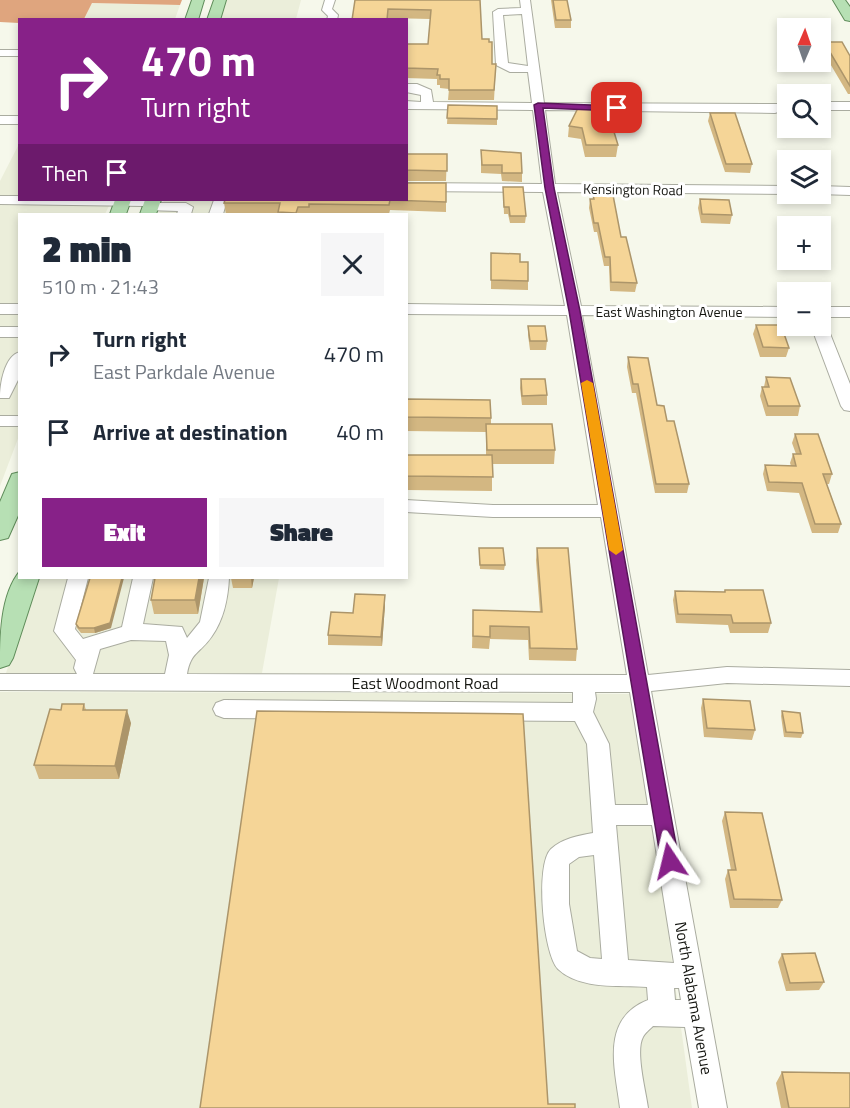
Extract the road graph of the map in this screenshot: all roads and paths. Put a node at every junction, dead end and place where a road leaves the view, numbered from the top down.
1 (198, 0) edge
2 (220, 0) edge
3 (330, 0) edge
4 (839, 0) edge
5 (525, 6) edge
6 (850, 17) edge
7 (192, 18) edge
8 (214, 18) edge
9 (332, 18) edge
10 (0, 53) edge
11 (18, 53) edge
12 (533, 69) junction
13 (408, 88) edge
14 (427, 100) junction
15 (408, 105) edge
16 (538, 105) junction
17 (831, 106) edge
18 (850, 106) edge
19 (777, 108) edge
20 (0, 120) edge
21 (18, 120) edge
22 (18, 187) edge
23 (408, 187) edge
24 (549, 188) junction
25 (777, 190) edge
26 (831, 190) edge
27 (850, 191) edge
28 (6, 200) edge
29 (29, 201) edge
30 (121, 205) edge
31 (151, 206) edge
32 (186, 207) edge
33 (0, 309) edge
34 (18, 309) edge
35 (408, 309) edge
36 (574, 311) junction
37 (777, 312) edge
38 (831, 312) edge
39 (850, 312) edge
40 (0, 332) edge
41 (18, 332) edge
42 (823, 336) edge
43 (18, 363) edge
44 (8, 394) edge
45 (850, 406) edge
46 (0, 421) edge
47 (18, 421) edge
48 (408, 506) edge
49 (609, 511) junction
50 (27, 579) edge
51 (78, 579) edge
52 (143, 579) edge
53 (219, 579) edge
54 (130, 632) junction
55 (180, 655) junction
56 (0, 658) edge
57 (87, 658) junction
58 (850, 678) edge
59 (0, 682) edge
60 (174, 682) junction
61 (82, 683) junction
62 (582, 684) junction
63 (639, 684) junction
64 (224, 709) dead end
65 (582, 712) junction
66 (604, 814) junction
67 (662, 815) junction
68 (606, 842) junction
69 (616, 972) junction
70 (659, 975) junction
71 (690, 976) junction
72 (663, 1013) junction
73 (696, 1014) junction
74 (634, 1108) edge
75 (713, 1108) edge

1 - 7 main road
2 - 8 main road
3 - 9 street
4 - 6 main road
5 - 12 street, North Alabama Avenue
5 - 12 street
10 - 11 street
12 - 16 street, North Alabama Avenue
13 - 14 street
14 - 15 street
14 - 16 street
16 - 19 street
16 - 24 street, North Alabama Avenue
17 - 18 street
20 - 21 street
22 - 28 street
23 - 24 street, Kensington Road
24 - 25 street, Kensington Road
24 - 36 street, North Alabama Avenue
26 - 27 street
29 - 30 street
30 - 31 street
31 - 32 street
33 - 34 street
35 - 36 street, East Washington Avenue
36 - 37 street, East Washington Avenue
36 - 49 street, North Alabama Avenue
38 - 39 street
40 - 41 street
42 - 45 street
43 - 44 street
46 - 47 street
48 - 49 street
49 - 63 street, North Alabama Avenue
50 - 56 main road
51 - 57 street
52 - 54 street
53 - 55 street
54 - 55 street
54 - 57 street
55 - 60 street
57 - 61 street
58 - 63 street, East Woodmont Road
59 - 61 street, East Woodmont Road
60 - 61 street, East Woodmont Road
60 - 62 street, East Woodmont Road
62 - 63 street, East Woodmont Road
62 - 65 street
63 - 67 street, North Alabama Avenue
64 - 65 street
65 - 66 street
66 - 67 street
66 - 68 street
67 - 71 street, North Alabama Avenue
68 - 69 street
68 - 69 street
69 - 70 street
70 - 71 street
70 - 72 street
71 - 73 street, North Alabama Avenue
72 - 73 street
72 - 74 street
73 - 75 street, North Alabama Avenue

